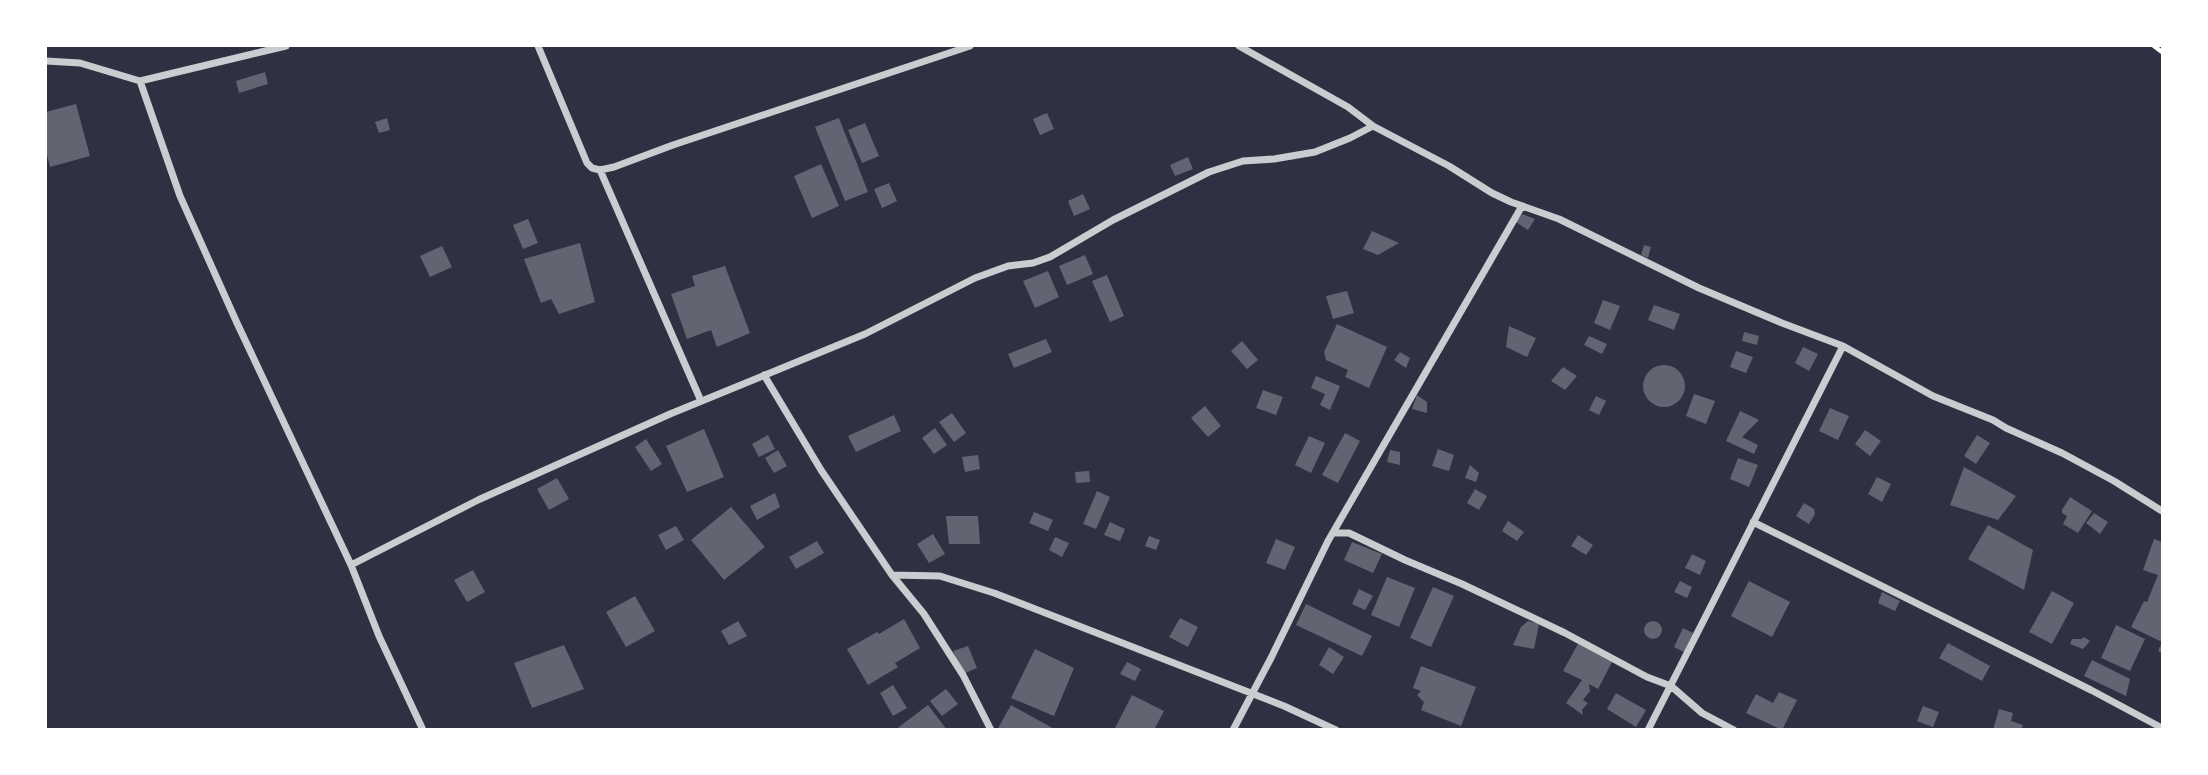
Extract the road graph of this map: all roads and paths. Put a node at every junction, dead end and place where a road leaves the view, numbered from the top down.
1 (286, 46) edge
2 (538, 46) edge
3 (970, 46) edge
4 (1239, 46) edge
5 (2154, 46) edge
6 (2162, 52) edge
7 (46, 61) edge
8 (139, 80) junction
9 (1373, 126) junction
10 (600, 170) junction
11 (1522, 206) junction
12 (1843, 346) junction
13 (764, 375) junction
14 (701, 401) junction
15 (2161, 507) edge
16 (1753, 522) junction
17 (1334, 533) junction
18 (351, 565) junction
19 (892, 575) junction
20 (1671, 686) junction
21 (1251, 693) junction
22 (2162, 728) edge
23 (423, 730) edge
24 (991, 730) edge
25 (1233, 730) edge
26 (1336, 730) edge
27 (1648, 730) edge
28 (1734, 730) edge

1 - 8 street
2 - 10 street
3 - 10 street
4 - 9 street
5 - 6 path
7 - 8 street
8 - 18 street
9 - 11 street
9 - 13 street
10 - 14 street
11 - 12 street
11 - 17 street
12 - 15 street
12 - 16 street
13 - 14 street
13 - 19 street
14 - 18 street
16 - 20 street
16 - 22 street
17 - 20 street
17 - 21 street
18 - 23 street
19 - 21 street
19 - 24 street
20 - 27 street
20 - 28 street
21 - 25 street
21 - 26 street

